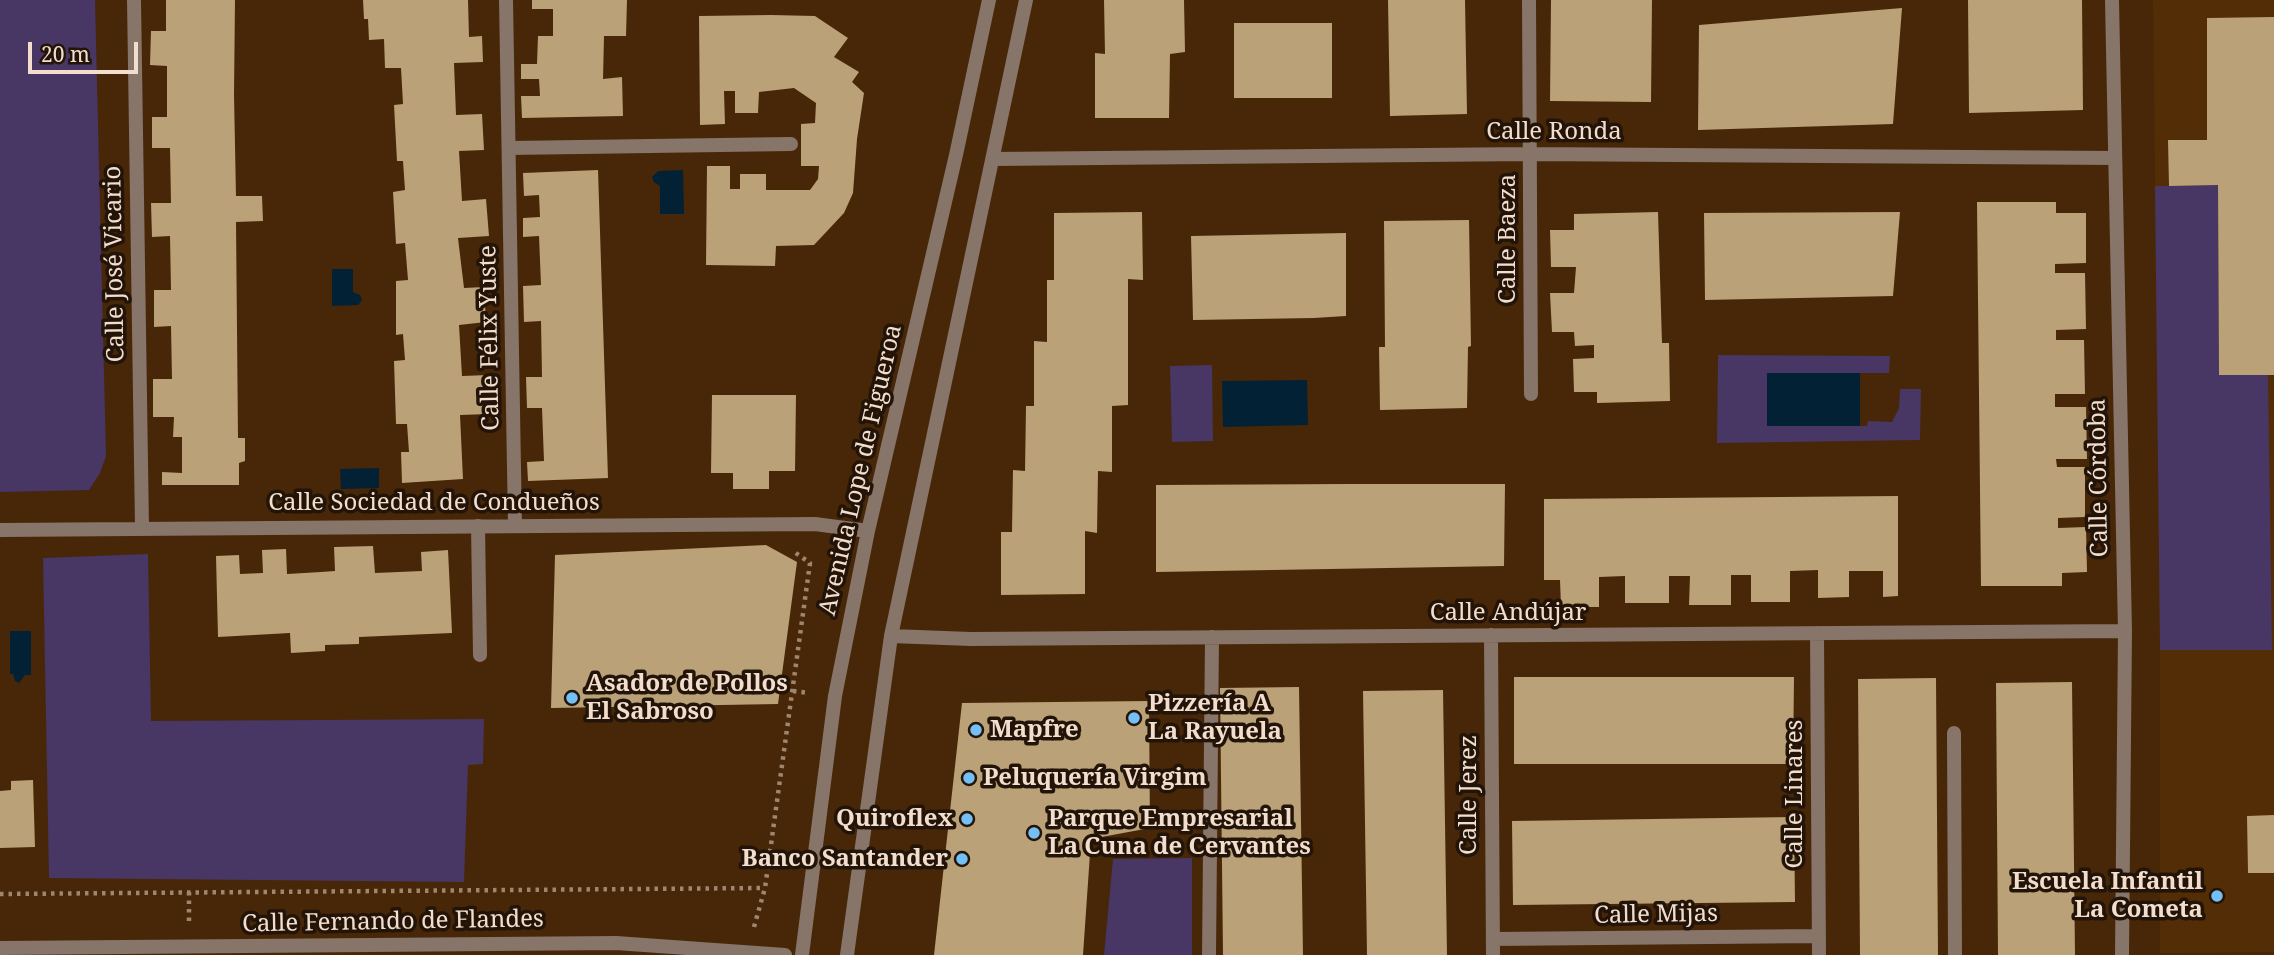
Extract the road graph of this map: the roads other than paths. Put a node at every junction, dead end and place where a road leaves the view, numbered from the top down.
1 (134, 0) edge
2 (506, 0) edge
3 (989, 0) edge
4 (1026, 0) edge
5 (1529, 0) edge
6 (2112, 0) edge
7 (791, 144) dead end
8 (510, 148) junction
9 (1530, 153) junction
10 (2115, 158) junction
11 (993, 159) junction
12 (1531, 394) dead end
13 (478, 526) junction
14 (515, 526) junction
15 (142, 527) junction
16 (0, 530) edge
17 (868, 531) junction
18 (2125, 631) junction
19 (1817, 633) junction
20 (1491, 635) junction
21 (891, 636) junction
22 (1212, 637) junction
23 (481, 655) dead end
24 (1954, 733) dead end
25 (1819, 936) junction
26 (1493, 939) junction
27 (0, 948) edge
28 (785, 955) edge
29 (802, 955) edge
30 (847, 955) edge
31 (1209, 955) edge
32 (1493, 955) edge
33 (1819, 955) edge
34 (1955, 955) edge
35 (2122, 955) edge

1 - 15 street, Calle José Vicario
2 - 8 street, Calle Félix Yuste
3 - 17 street, Avenida Lope de Figueroa
4 - 11 street
5 - 9 street, Calle Baeza
6 - 10 street, Calle Córdoba
7 - 8 street
8 - 14 street, Calle Félix Yuste
9 - 10 street, Calle Ronda
9 - 11 street, Calle Ronda
9 - 12 street, Calle Baeza
10 - 18 street, Calle Córdoba
11 - 21 street
13 - 14 street, Calle Sociedad de Condueños
13 - 15 street, Calle Sociedad de Condueños
13 - 23 street
14 - 17 street, Calle Sociedad de Condueños
15 - 16 street, Calle Sociedad de Condueños
17 - 29 street, Avenida Lope de Figueroa
18 - 19 street, Calle Andújar
18 - 35 street, Calle Córdoba
19 - 20 street, Calle Andújar
19 - 25 street, Calle Linares
20 - 22 street, Calle Andújar
20 - 26 street, Calle Jerez
21 - 22 street, Calle Andújar
21 - 30 street
22 - 31 street
24 - 34 street
25 - 26 street, Calle Mijas
25 - 33 street, Calle Linares
26 - 32 street, Calle Jerez
27 - 28 street, Calle Fernando de Flandes

